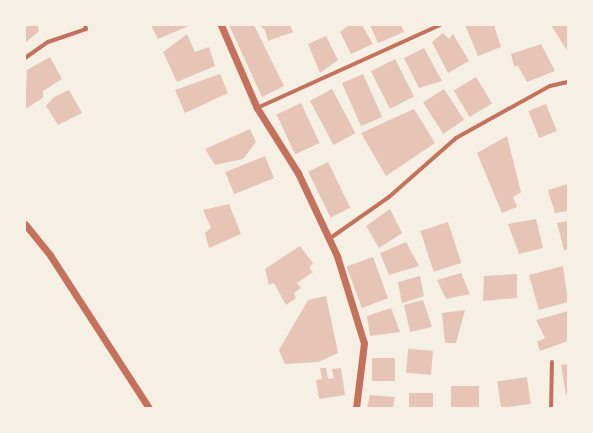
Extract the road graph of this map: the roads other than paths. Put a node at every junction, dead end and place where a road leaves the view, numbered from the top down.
1 (85, 25) edge
2 (221, 25) edge
3 (440, 25) edge
4 (25, 58) edge
5 (568, 82) edge
6 (257, 108) junction
7 (25, 224) edge
8 (329, 239) junction
9 (552, 362) dead end
10 (149, 408) edge
11 (356, 408) edge
12 (551, 408) edge

1 - 4 street
2 - 6 street
3 - 6 street
5 - 8 street
6 - 8 street
7 - 10 street
8 - 11 street
9 - 12 street

